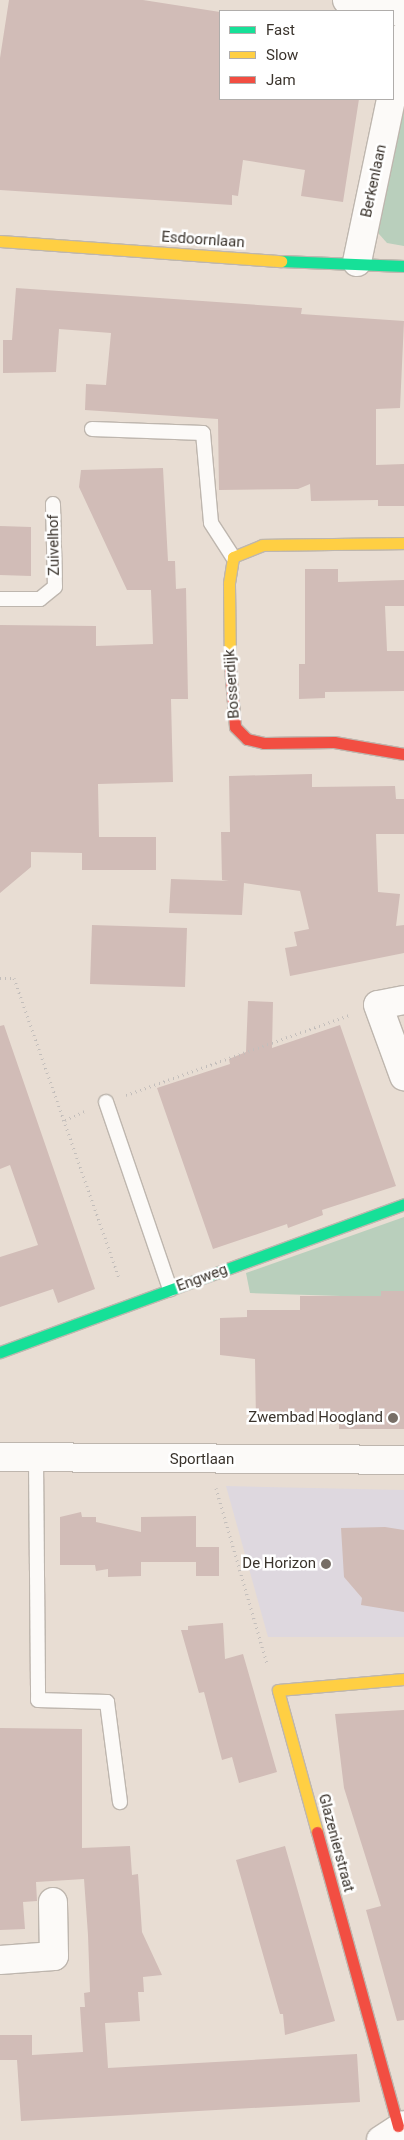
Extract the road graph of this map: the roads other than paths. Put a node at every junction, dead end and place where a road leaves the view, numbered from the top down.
1 (347, 0) edge
2 (391, 10) edge
3 (404, 36) edge
4 (394, 85) edge
5 (391, 100) edge
6 (0, 241) edge
7 (357, 262) junction
8 (404, 266) edge
9 (92, 429) dead end
10 (53, 504) dead end
11 (404, 543) edge
12 (233, 557) junction
13 (0, 599) edge
14 (404, 754) edge
15 (404, 1000) edge
16 (404, 1076) edge
17 (106, 1102) road end
18 (404, 1204) edge
19 (170, 1290) junction
20 (0, 1352) edge
21 (0, 1457) edge
22 (36, 1459) junction
23 (404, 1460) edge
24 (404, 1679) edge
25 (120, 1802) dead end
26 (53, 1902) dead end
27 (0, 1960) edge
28 (394, 2130) edge

1 - 2 street
3 - 4 street
5 - 7 street, Berkenlaan
6 - 7 street, Esdoornlaan
7 - 8 street, Esdoornlaan
9 - 12 lane
10 - 13 lane, Zuivelhof
11 - 12 street
12 - 14 street, Bosserdijk
15 - 16 street
17 - 19 lane
18 - 19 street, Engweg
19 - 20 street, Engweg
21 - 22 street, Sportlaan
22 - 23 street, Sportlaan
22 - 25 lane
24 - 28 street, Glazenierstraat
26 - 27 street

